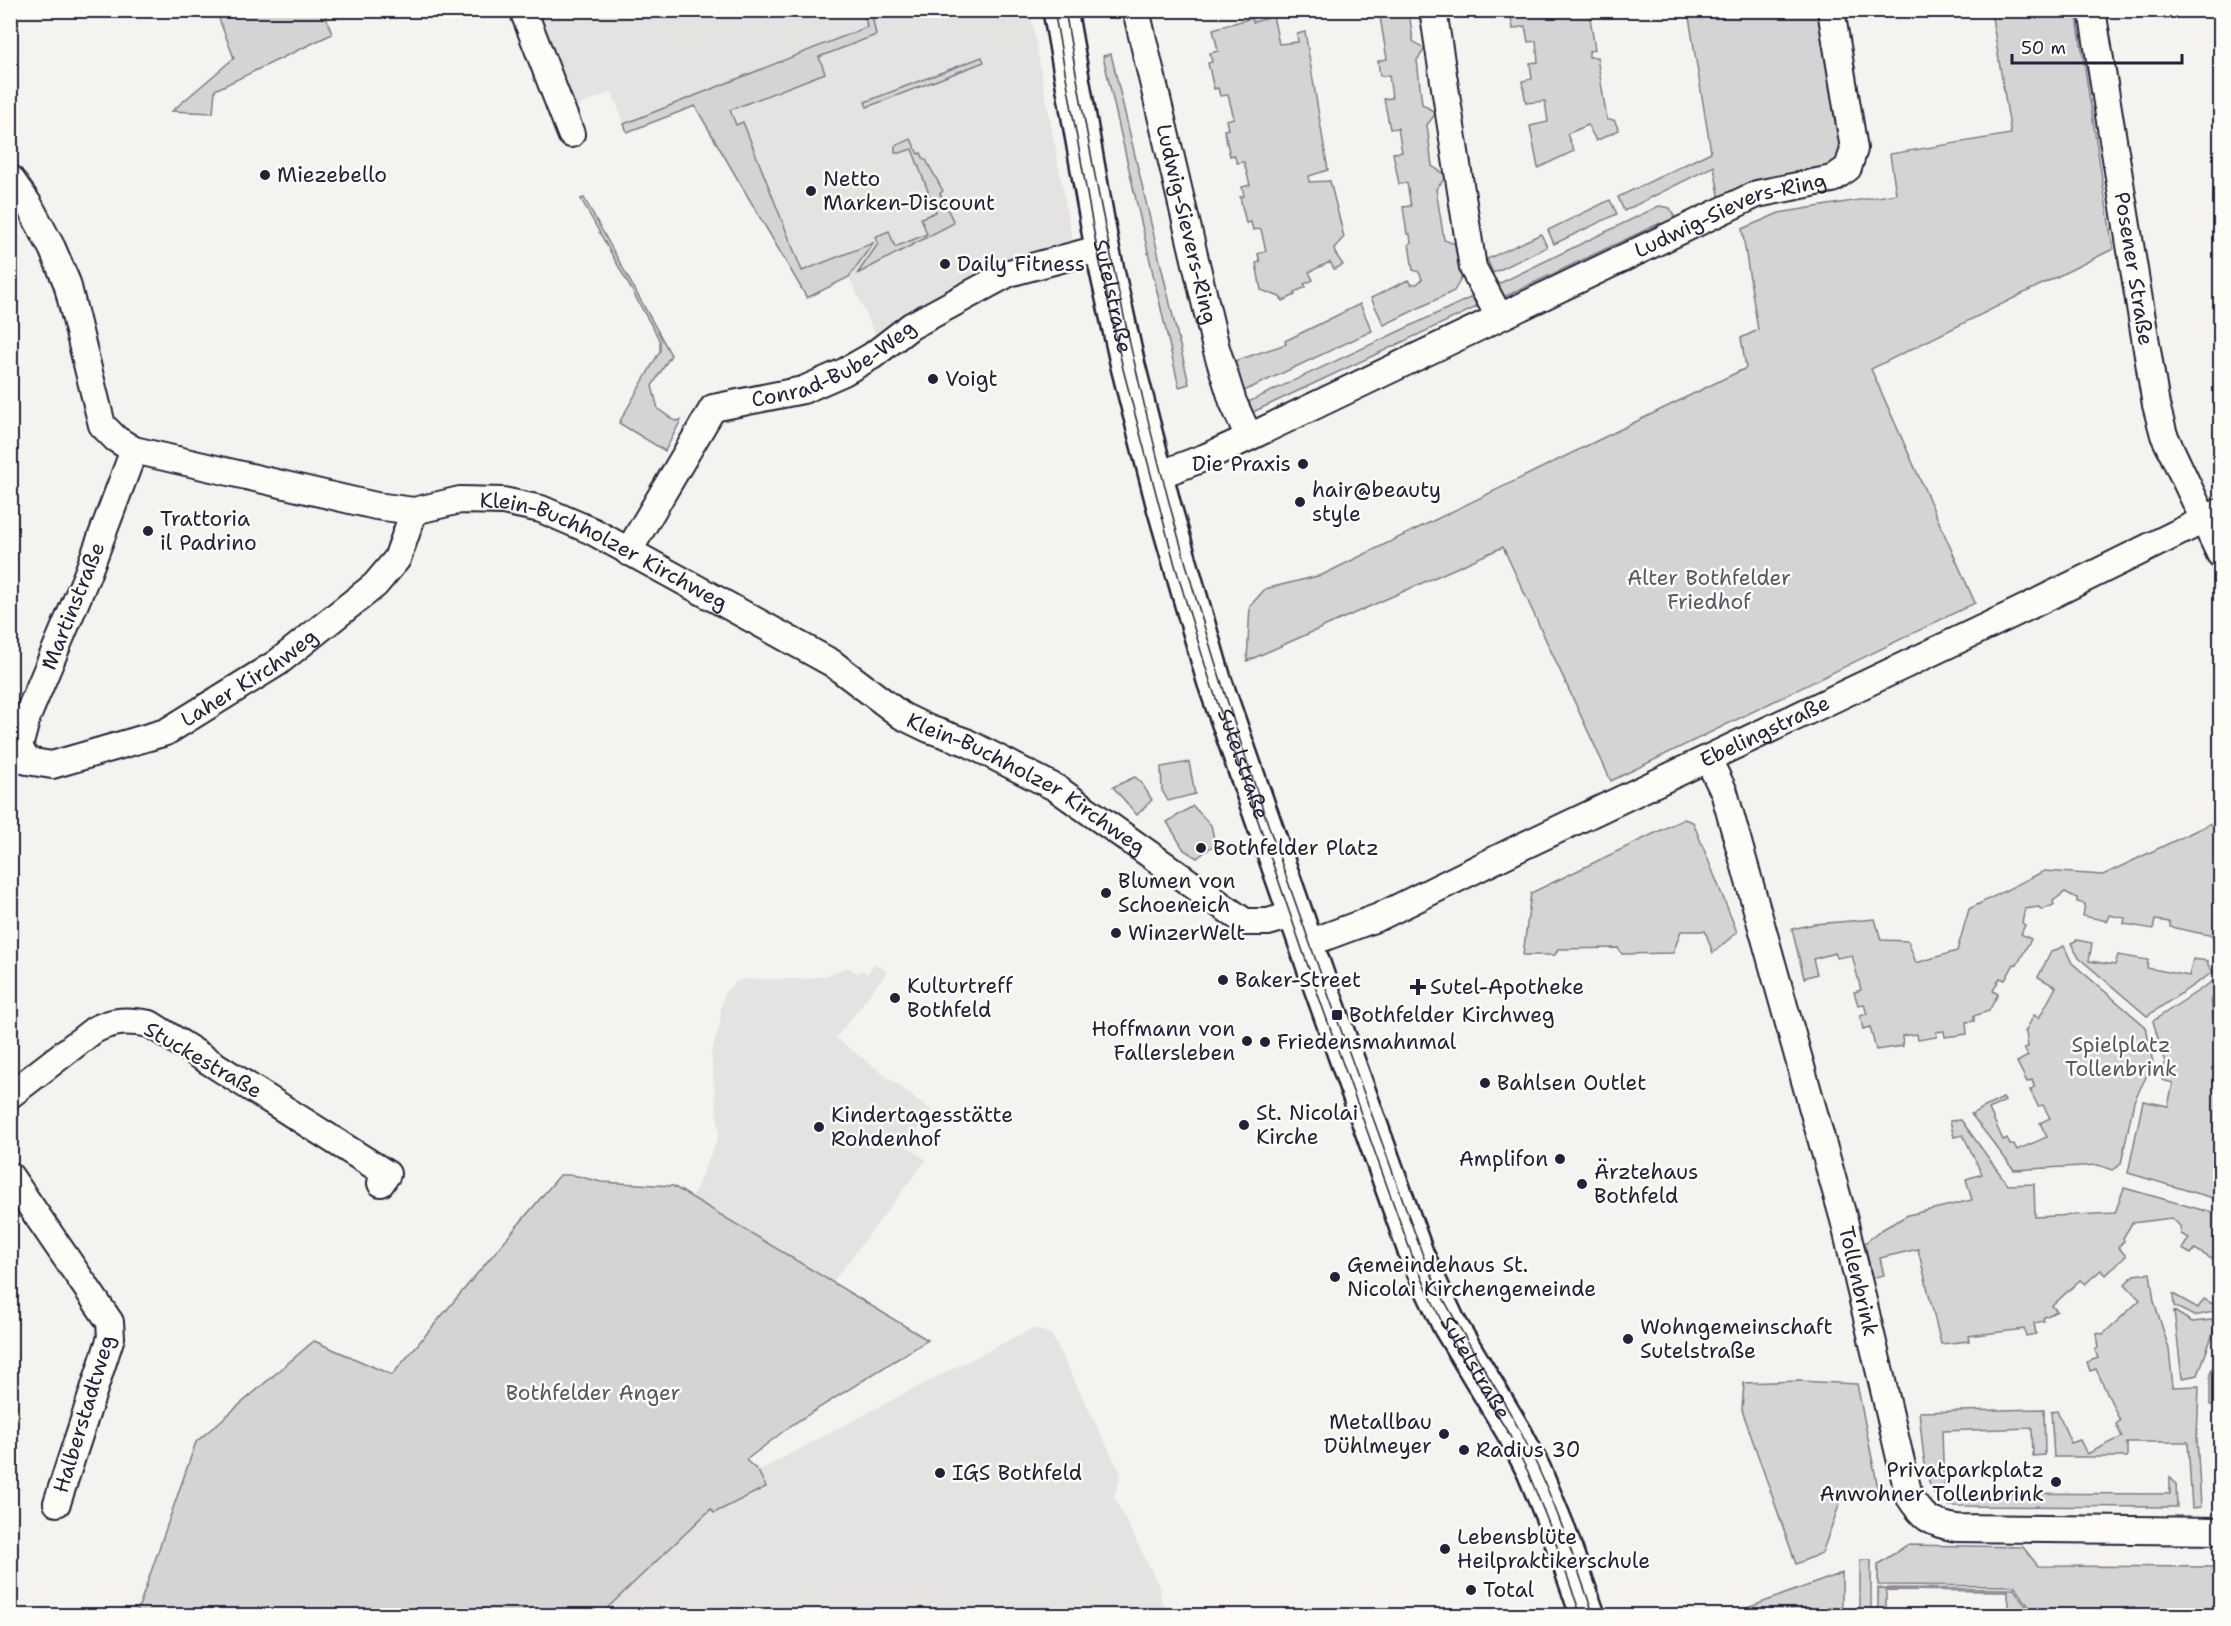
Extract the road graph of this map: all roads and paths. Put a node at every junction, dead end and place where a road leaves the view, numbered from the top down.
1 (523, 10) edge
2 (1060, 10) edge
3 (1136, 10) edge
4 (1433, 10) edge
5 (1832, 10) edge
6 (2092, 10) edge
7 (571, 134) dead end
8 (10, 178) edge
9 (1102, 248) junction
10 (1499, 316) junction
11 (1249, 436) junction
12 (134, 450) junction
13 (1156, 476) junction
14 (414, 511) junction
15 (2212, 516) edge
16 (628, 552) junction
17 (2220, 554) edge
18 (1708, 759) junction
19 (27, 760) joint
20 (1296, 914) junction
21 (1306, 944) junction
22 (10, 1095) edge
23 (10, 1176) edge
24 (381, 1184) dead end
25 (57, 1503) dead end
26 (2220, 1531) edge
27 (1588, 1616) edge

1 - 7 street
2 - 9 main road, Sutelstraße
3 - 11 street, Ludwig-Sievers-Ring
4 - 10 street
5 - 10 street, Ludwig-Sievers-Ring
6 - 15 street, Posener Straße
8 - 12 street, Klein-Buchholzer Kirchweg
9 - 13 main road, Sutelstraße
9 - 16 street, Conrad-Bube-Weg
10 - 11 street, Ludwig-Sievers-Ring
11 - 13 street, Ludwig-Sievers-Ring
12 - 14 street, Klein-Buchholzer Kirchweg
12 - 19 street, Martinstraße
13 - 20 main road, Sutelstraße
14 - 16 street, Klein-Buchholzer Kirchweg
14 - 19 street, Laher Kirchweg
15 - 17 street
15 - 18 street, Ebelingstraße
16 - 20 street, Klein-Buchholzer Kirchweg
18 - 21 street, Ebelingstraße
18 - 26 street, Tollenbrink
20 - 21 main road, Sutelstraße
21 - 27 main road, Sutelstraße
22 - 24 street, Stuckestraße
23 - 25 street, Halberstadtweg

